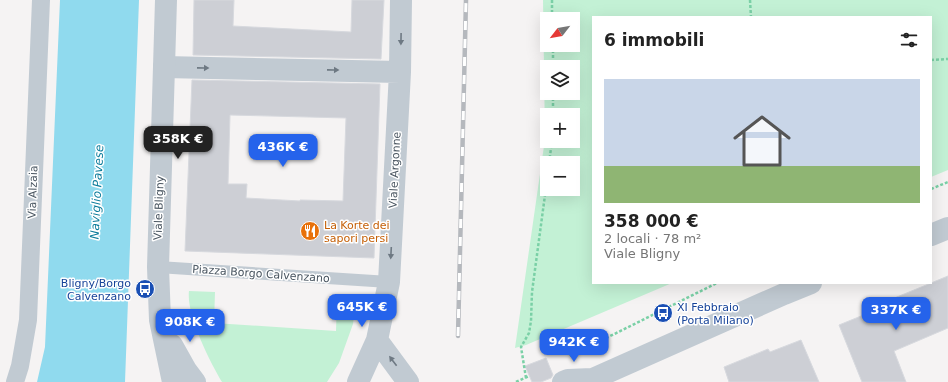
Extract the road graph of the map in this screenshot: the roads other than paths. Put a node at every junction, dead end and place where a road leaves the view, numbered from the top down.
1 (41, 0) edge
2 (166, 0) edge
3 (401, 0) edge
4 (164, 67) junction
5 (400, 72) junction
6 (948, 228) edge
7 (932, 235) edge
8 (158, 267) junction
9 (389, 282) junction
10 (809, 284) edge
11 (160, 320) junction
12 (377, 340) junction
13 (591, 381) edge
14 (15, 382) edge
15 (173, 382) edge
16 (195, 382) edge
17 (358, 382) edge
18 (408, 382) edge
19 (563, 382) edge

1 - 14 street, Via Alzaia
2 - 4 street, Viale Bligny
3 -> 5 street, Viale Argonne
4 -> 5 street
4 - 8 street, Viale Bligny
5 -> 9 street, Viale Argonne
6 - 7 street
8 - 9 lane, Piazza Borgo Calvenzano
8 - 11 street, Viale Bligny
9 - 12 street, Viale Argonne
10 - 13 street
11 - 15 street, Viale Bligny
11 - 16 street, Viale Bligny
12 - 17 street, Viale Argonne
18 -> 12 street
13 - 19 street

